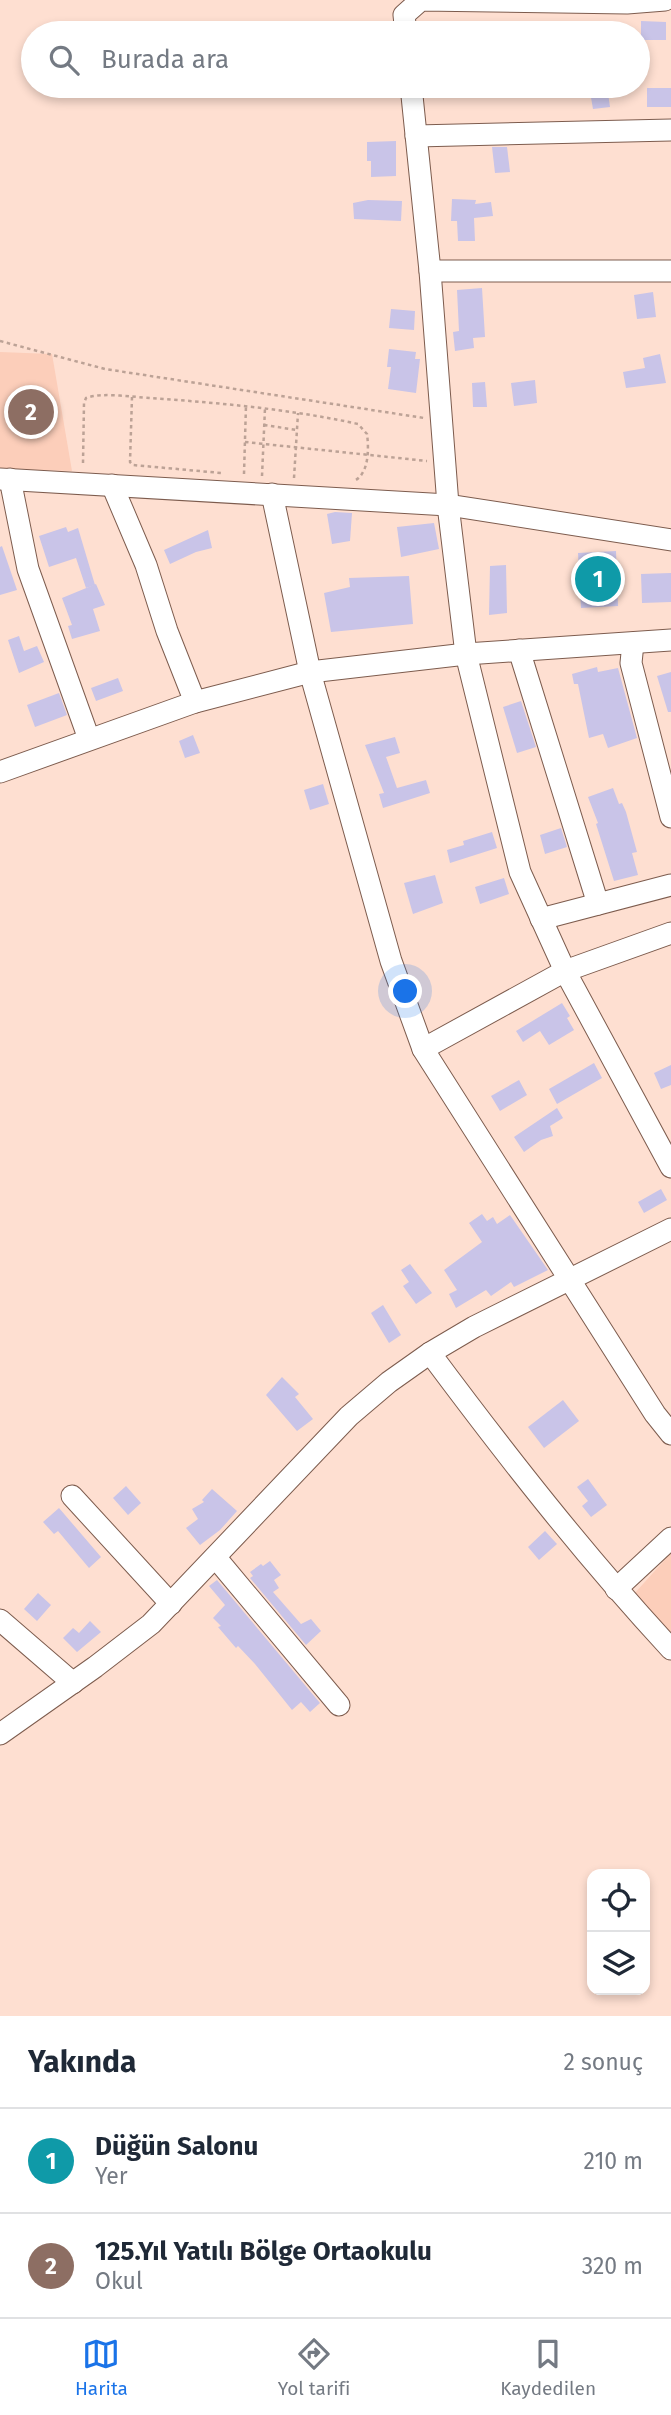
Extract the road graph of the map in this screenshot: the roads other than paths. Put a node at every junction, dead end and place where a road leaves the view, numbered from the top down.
1 (666, 0) edge
2 (405, 21) edge
3 (412, 98) edge
4 (671, 130) edge
5 (416, 136) junction
6 (430, 271) junction
7 (671, 271) edge
8 (5, 479) edge
9 (273, 481) junction
10 (112, 485) junction
11 (448, 505) junction
12 (671, 540) edge
13 (671, 640) edge
14 (633, 643) junction
15 (519, 650) junction
16 (466, 654) junction
17 (310, 673) junction
18 (195, 702) junction
19 (89, 739) junction
20 (0, 772) edge
21 (667, 786) edge
22 (671, 817) edge
23 (671, 885) edge
24 (598, 904) junction
25 (541, 919) junction
26 (671, 933) edge
27 (565, 971) junction
28 (423, 1049) junction
29 (671, 1167) edge
30 (671, 1229) edge
31 (570, 1279) junction
32 (430, 1353) junction
33 (671, 1434) edge
34 (72, 1496) dead end
35 (671, 1538) edge
36 (216, 1558) junction
37 (616, 1589) junction
38 (171, 1604) junction
39 (0, 1620) edge
40 (671, 1649) edge
41 (73, 1683) junction
42 (339, 1705) dead end
43 (0, 1734) edge

1 - 2 street
3 - 5 street
4 - 5 street
5 - 6 street
6 - 7 street
6 - 11 street
8 - 10 street
8 - 19 street
9 - 10 street
9 - 11 street
9 - 17 street
10 - 18 street
11 - 12 street
11 - 16 street
13 - 14 street
14 - 15 street
14 - 21 street
15 - 16 street
15 - 24 street
16 - 17 street
16 - 25 street
17 - 18 street
17 - 28 street
18 - 19 street
19 - 20 street
21 - 22 street
23 - 24 street
24 - 25 street
25 - 27 street
26 - 27 street
27 - 28 street
27 - 29 street
28 - 31 street
30 - 31 street
31 - 32 street
31 - 33 street
32 - 36 street
32 - 37 street
34 - 38 street
35 - 37 street
36 - 38 street
36 - 42 street
37 - 40 street
38 - 41 street
39 - 41 street
41 - 43 street

